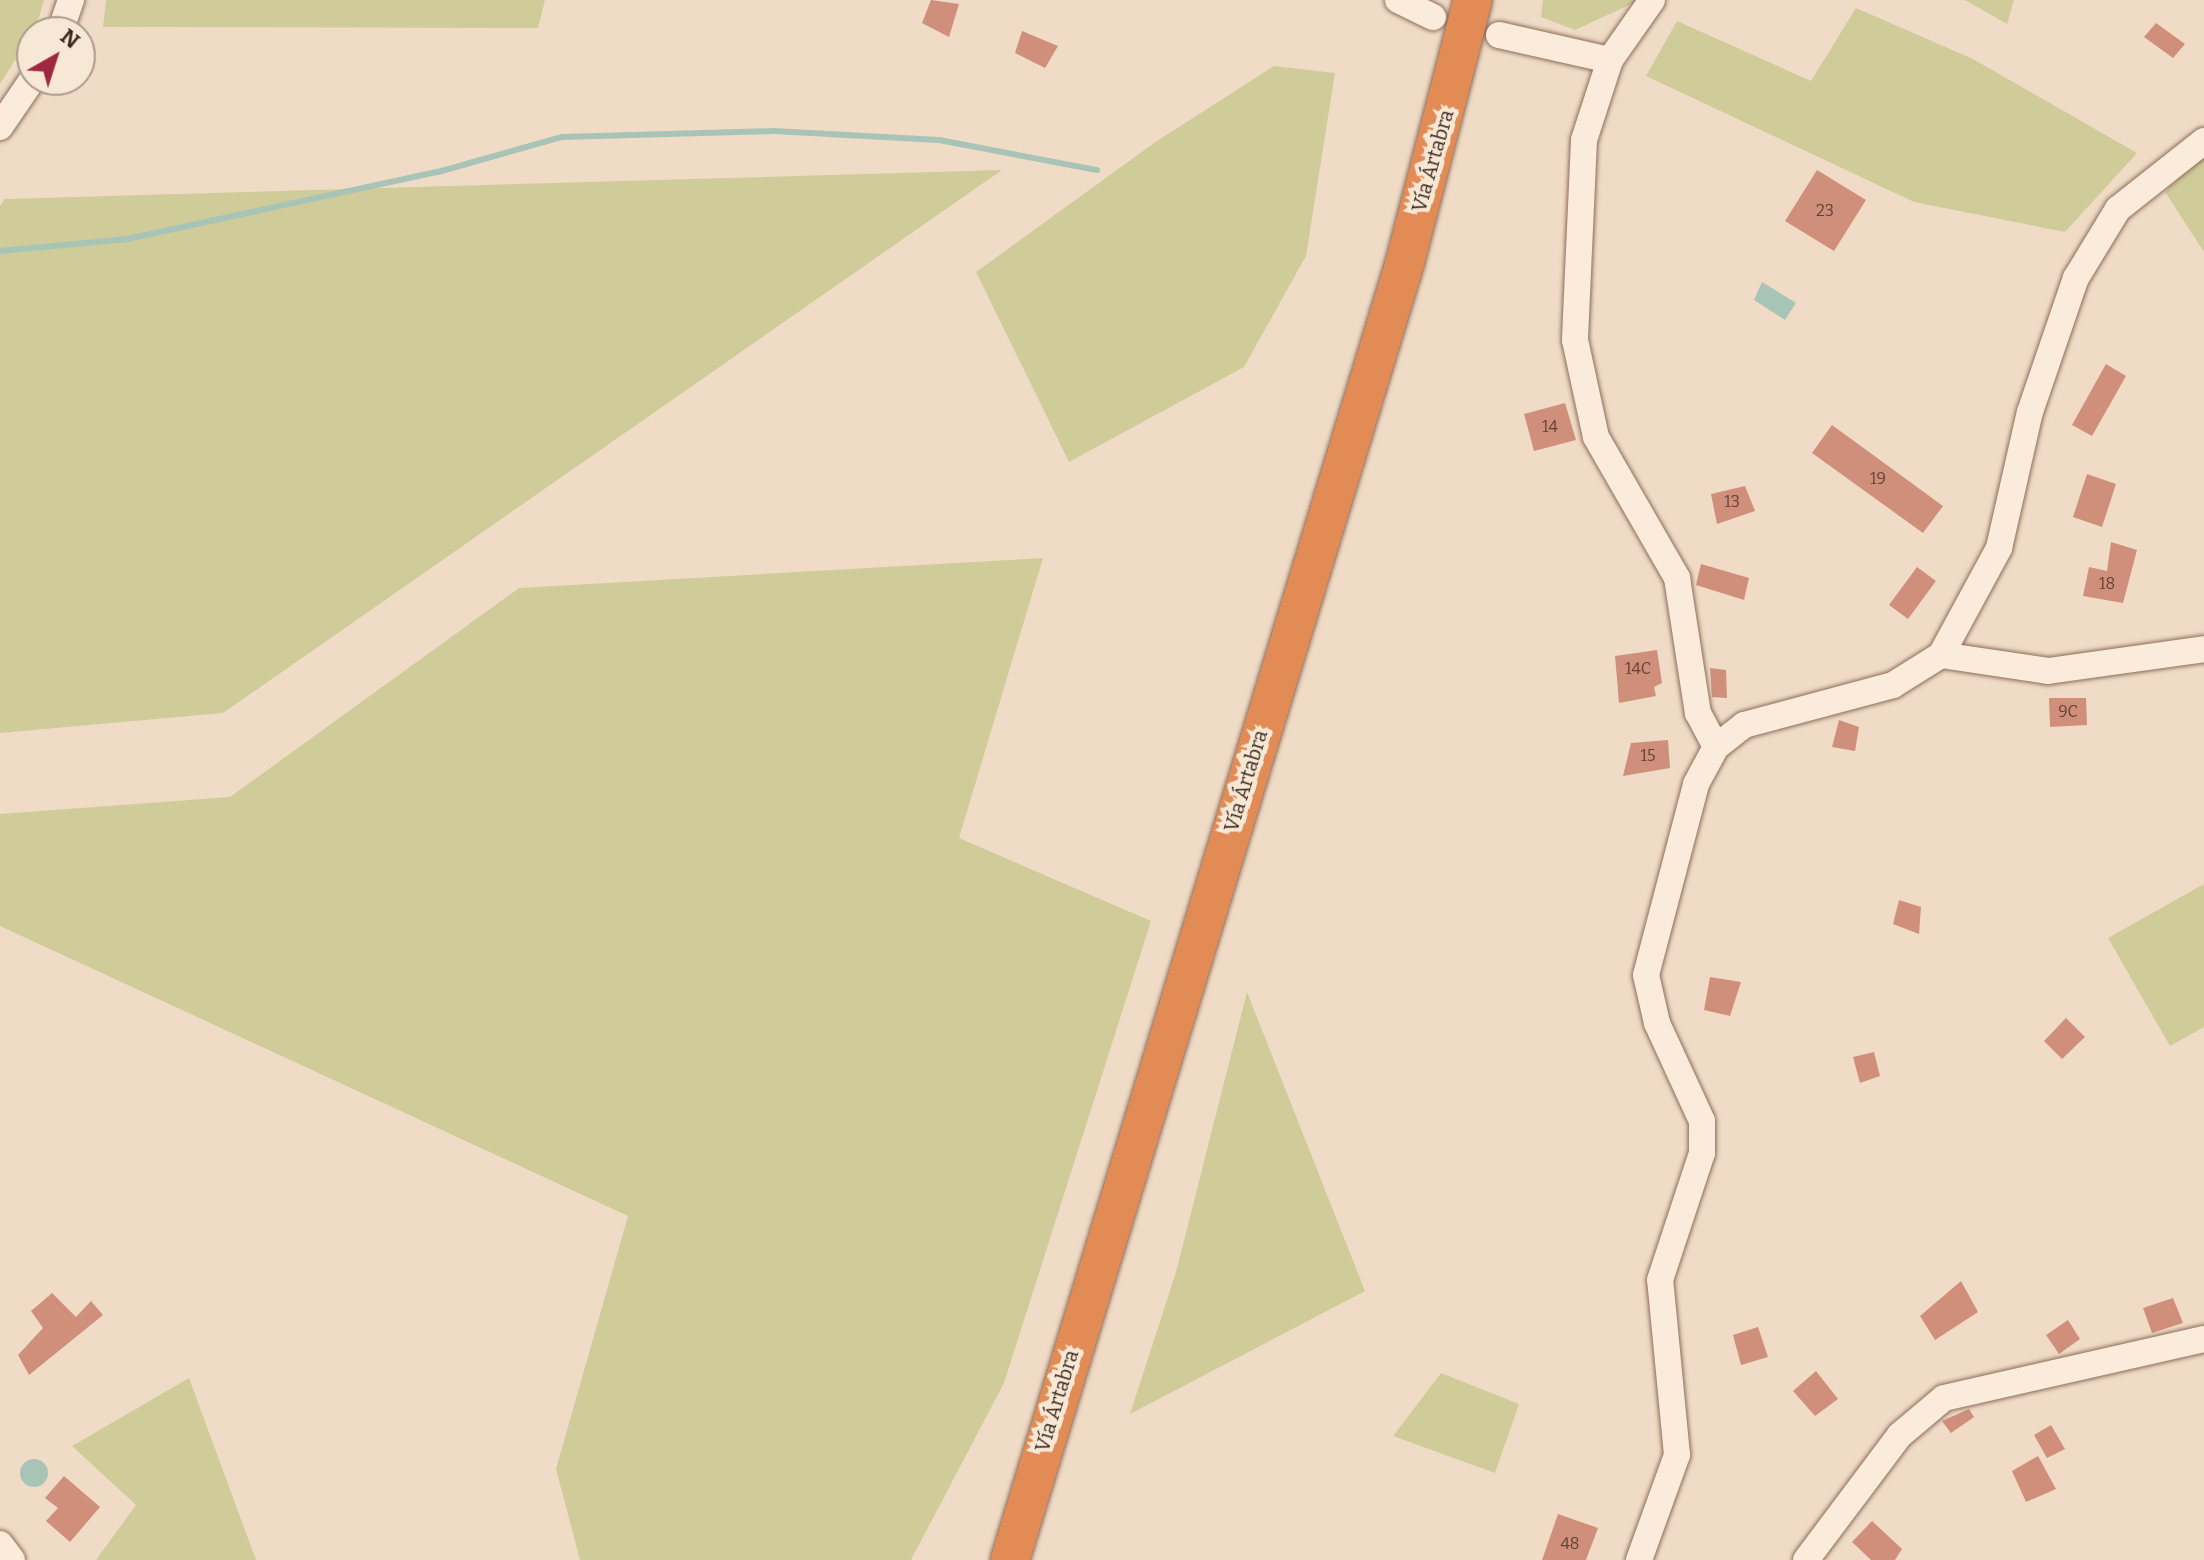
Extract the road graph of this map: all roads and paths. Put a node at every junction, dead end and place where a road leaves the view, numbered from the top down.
1 (1398, 0) edge
2 (1473, 0) edge
3 (1652, 0) edge
4 (1433, 17) dead end
5 (1499, 35) dead end
6 (1610, 60) junction
7 (21, 96) edge
8 (0, 127) edge
9 (2204, 141) edge
10 (2204, 649) edge
11 (1941, 655) junction
12 (1716, 747) junction
13 (2204, 1339) edge
14 (0, 1544) edge
15 (12, 1560) edge
16 (1010, 1560) edge
17 (1639, 1560) edge
18 (1806, 1560) edge

1 - 4 street
2 - 16 highway, Vía Ártabra
3 - 6 street
5 - 6 street
6 - 12 street
7 - 8 street
9 - 11 street
10 - 11 street
11 - 12 street
12 - 17 street
13 - 18 street
14 - 15 street

